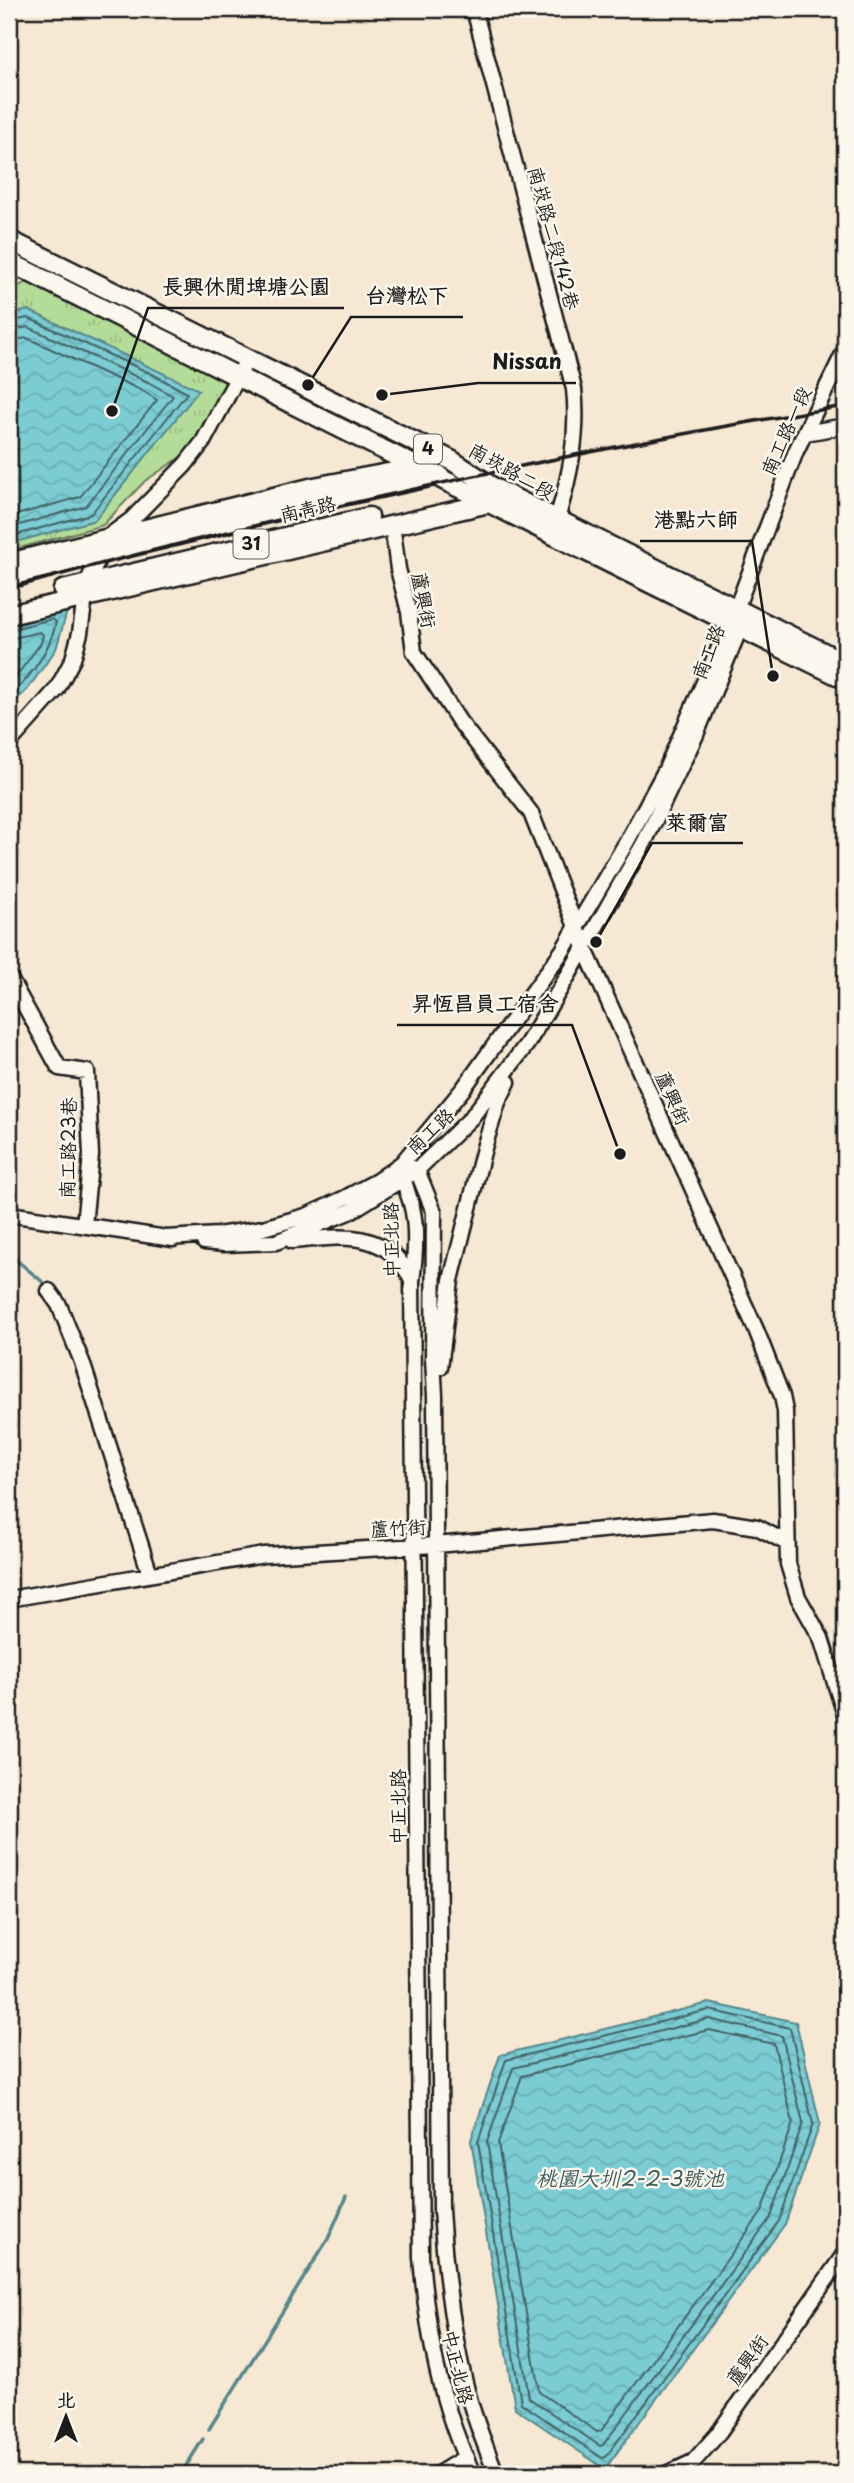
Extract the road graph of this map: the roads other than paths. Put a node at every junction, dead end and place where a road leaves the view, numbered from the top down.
1 (474, 9) edge
2 (9, 240) edge
3 (9, 262) edge
4 (845, 350) edge
5 (243, 368) junction
6 (845, 426) edge
7 (805, 433) junction
8 (457, 464) junction
9 (418, 467) junction
10 (435, 476) junction
11 (484, 496) junction
12 (557, 519) junction
13 (392, 524) junction
14 (109, 536) junction
15 (99, 555) junction
16 (9, 563) edge
17 (9, 576) edge
18 (86, 590) junction
19 (9, 604) edge
20 (9, 615) edge
21 (736, 620) junction
22 (845, 663) edge
23 (845, 680) edge
24 (9, 743) edge
25 (576, 927) junction
26 (584, 947) junction
27 (9, 977) edge
28 (527, 1044) junction
29 (416, 1170) junction
30 (402, 1171) junction
31 (9, 1214) edge
32 (84, 1226) junction
33 (166, 1238) junction
34 (276, 1242) junction
35 (412, 1281) junction
36 (49, 1291) dead end
37 (435, 1396) junction
38 (787, 1543) junction
39 (436, 1545) junction
40 (416, 1546) junction
41 (150, 1574) junction
42 (9, 1599) edge
43 (845, 1715) edge
44 (845, 2253) edge
45 (466, 2456) junction
46 (438, 2474) edge
47 (473, 2474) edge
48 (496, 2474) edge
49 (667, 2474) edge

1 - 12 street, 南崁路二段142巷
2 - 5 main road, 南崁路二段 / 4
3 - 5 main road, 南崁路二段 / 4
4 - 7 street, 南工路一段
5 - 8 main road, 南崁路二段 / 4
5 - 9 main road, 南崁路二段 / 4
5 - 14 street
6 - 7 street
7 - 21 street, 南工路一段
8 - 9 main road, 31
8 - 10 main road, 南青路 / 31
8 - 11 main road, 南崁路二段 / 4
9 - 10 main road, 南崁路二段 / 4
9 - 14 main road, 31
10 - 11 main road, 南崁路二段 / 4
10 - 15 main road, 南青路 / 31
11 - 12 main road, 南崁路二段 / 4
11 - 13 main road, 31
11 - 18 main road, 南青路 / 31
11 - 21 main road, 南崁路二段 / 4
12 - 21 main road, 南崁路二段 / 4
13 - 18 main road, 31
13 - 25 street, 蘆興街
14 - 15 street
14 - 16 main road, 31
15 - 17 main road, 南青路 / 31
15 - 18 street
18 - 19 main road, 南青路 / 31
18 - 20 main road, 31
18 - 24 street
21 - 22 main road, 南崁路二段 / 4
21 - 23 main road, 南崁路二段 / 4
21 - 25 street, 南工路
21 - 26 street, 南工路
25 - 26 street, 蘆興街
25 - 30 street, 南工路
26 - 28 street, 南工路
26 - 38 street, 蘆興街
27 - 32 street, 南工路23巷
28 - 29 street, 南工路
28 - 37 street
29 - 30 street
29 - 37 street, 中正北路
30 - 33 street, 南工路
30 - 34 street, 南工路
30 - 35 street, 中正北路
31 - 32 street, 南工路
32 - 33 street, 南工路
33 - 34 street, 南工路
34 - 35 street
35 - 40 street, 中正北路
36 - 41 street
37 - 39 street, 中正北路
38 - 39 street, 蘆竹街
38 - 43 street, 蘆興街
39 - 40 street, 蘆竹街
39 - 48 street, 中正北路
40 - 41 street, 蘆竹街
40 - 45 street, 中正北路
41 - 42 street, 蘆竹街
44 - 49 street, 蘆興街
45 - 46 street
45 - 47 street, 中正北路

